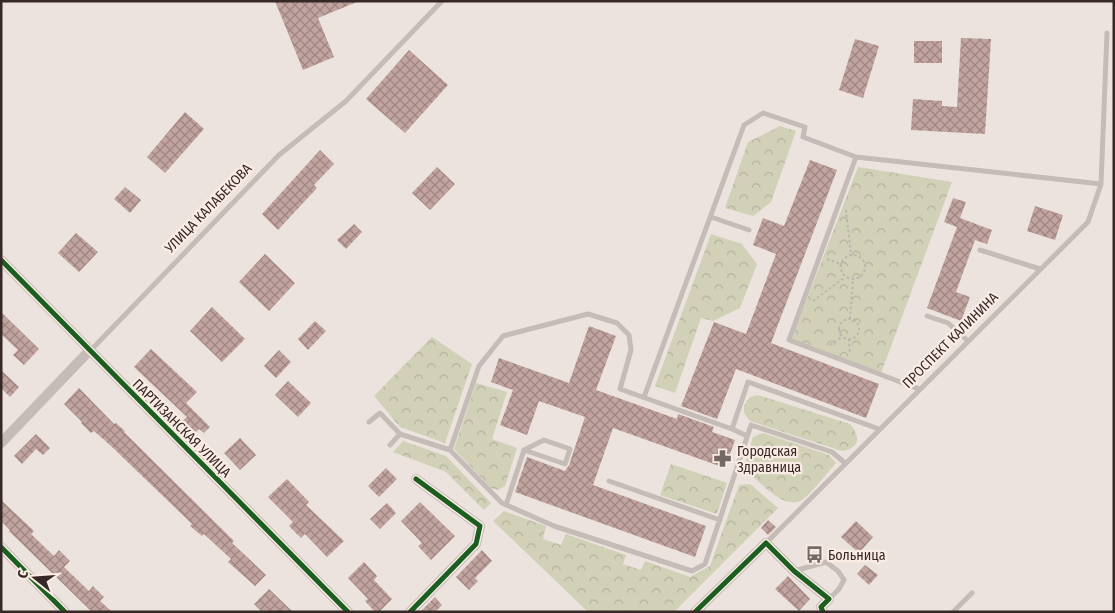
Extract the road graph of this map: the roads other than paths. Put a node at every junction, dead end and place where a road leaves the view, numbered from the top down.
1 (442, 1) edge
2 (1107, 33) dead end
3 (856, 157) junction
4 (1100, 184) junction
5 (711, 217) junction
6 (749, 230) dead end
7 (980, 250) dead end
8 (1, 260) edge
9 (1040, 269) junction
10 (927, 316) dead end
11 (968, 341) junction
12 (90, 350) junction
13 (919, 389) junction
14 (644, 397) junction
15 (369, 422) dead end
16 (732, 429) junction
17 (879, 429) junction
18 (400, 434) junction
19 (748, 436) junction
20 (1, 443) edge
21 (390, 445) dead end
22 (450, 450) junction
23 (524, 450) junction
24 (845, 463) junction
25 (416, 479) dead end
26 (609, 481) dead end
27 (506, 505) junction
28 (720, 520) junction
29 (766, 543) junction
30 (1, 547) edge
31 (794, 571) junction
32 (972, 593) dead end
33 (829, 599) junction
34 (66, 612) edge
35 (348, 612) edge
36 (410, 612) edge
37 (695, 612) edge
38 (823, 612) edge
39 (953, 612) edge

1 - 12 lane, УЛИЦА КАЛАБЕКОВА
2 - 4 lane, ПРОСПЕКТ КАЛИНИНА
3 - 4 lane
3 - 5 lane
3 - 13 lane
4 - 9 lane, ПРОСПЕКТ КАЛИНИНА
5 - 6 lane
5 - 14 lane
7 - 9 lane
8 - 12 street, ПАРТИЗАНСКАЯ УЛИЦА
9 - 11 lane, ПРОСПЕКТ КАЛИНИНА
10 - 11 lane
11 - 13 lane, ПРОСПЕКТ КАЛИНИНА
12 - 20 street, УЛИЦА КАЛАБЕКОВА
12 - 35 street, ПАРТИЗАНСКАЯ УЛИЦА
13 - 17 lane, ПРОСПЕКТ КАЛИНИНА
14 - 16 lane
14 - 22 lane
15 - 18 lane
16 - 17 lane
16 - 19 lane
17 - 24 lane, ПРОСПЕКТ КАЛИНИНА
18 - 21 lane
18 - 22 lane
19 - 24 lane
19 - 28 lane
22 - 27 lane
23 - 23 lane
23 - 27 lane
24 - 29 lane, ПРОСПЕКТ КАЛИНИНА
25 - 36 street
26 - 28 lane
27 - 28 lane
29 - 31 street
29 - 37 street, ПРОСПЕКТ КАЛИНИНА
30 - 34 street
31 - 33 street
31 - 33 lane
32 - 39 lane
33 - 38 street

